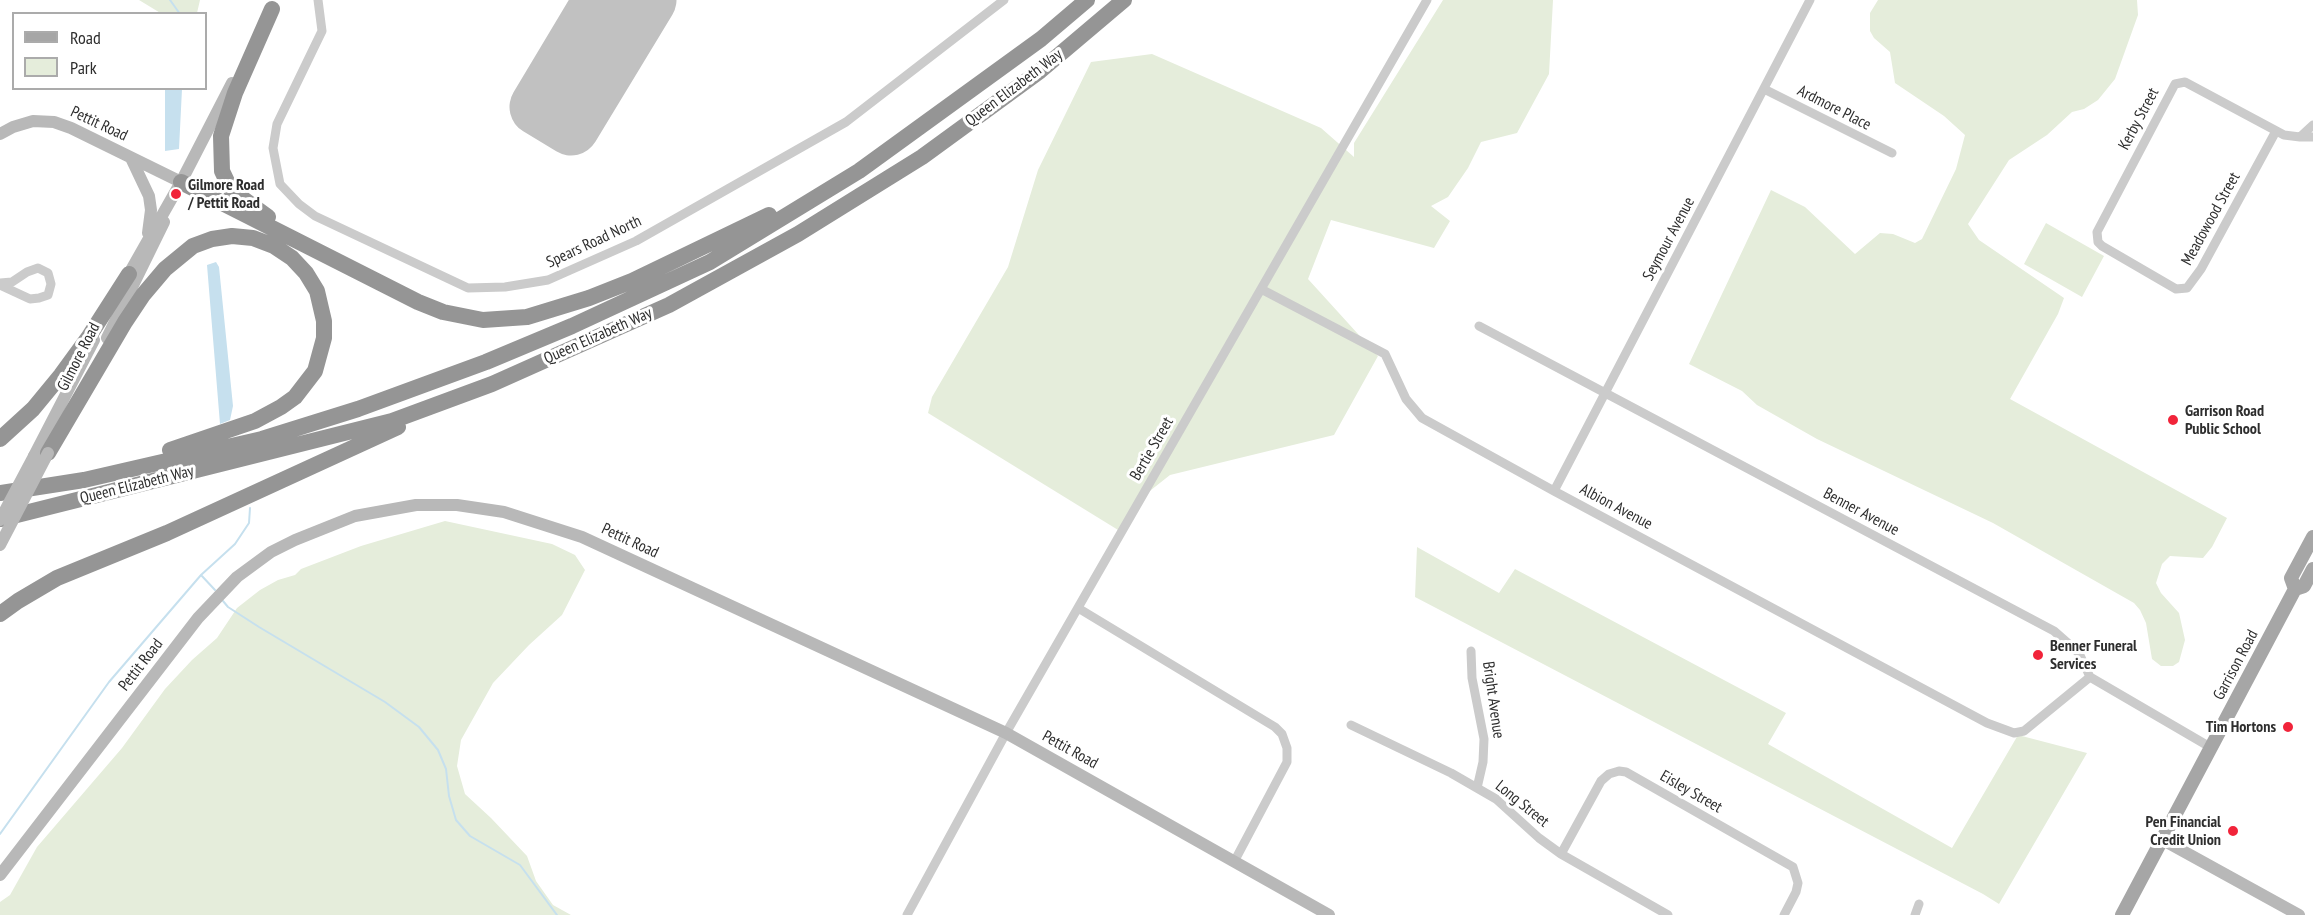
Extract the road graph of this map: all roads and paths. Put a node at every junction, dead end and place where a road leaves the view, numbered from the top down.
1 (318, 0) edge
2 (1004, 0) edge
3 (1087, 0) edge
4 (1124, 0) edge
5 (1427, 0) edge
6 (1810, 0) edge
7 (274, 4) edge
8 (1764, 89) junction
9 (2313, 125) edge
10 (2277, 131) junction
11 (0, 134) edge
12 (2300, 137) junction
13 (2313, 137) edge
14 (1892, 153) dead end
15 (131, 158) junction
16 (859, 171) junction
17 (181, 182) junction
18 (2097, 237) joint
19 (145, 243) junction
20 (309, 248) junction
21 (129, 274) junction
22 (0, 284) edge
23 (1261, 289) junction
24 (1479, 326) dead end
25 (492, 384) junction
26 (1605, 392) junction
27 (0, 439) edge
28 (41, 454) junction
29 (22, 489) junction
30 (1554, 491) junction
31 (0, 493) edge
32 (1, 519) edge
33 (2313, 537) edge
34 (0, 545) edge
35 (2313, 569) edge
36 (2295, 589) junction
37 (1078, 608) junction
38 (0, 614) edge
39 (1471, 651) dead end
40 (2090, 677) junction
41 (1351, 725) dead end
42 (1006, 733) junction
43 (2211, 747) junction
44 (1478, 788) junction
45 (2163, 840) junction
46 (1561, 854) junction
47 (1234, 862) junction
48 (0, 875) edge
49 (1919, 904) dead end
50 (2292, 913) edge
51 (907, 915) edge
52 (1329, 915) edge
53 (1668, 915) edge
54 (1784, 915) edge
55 (1915, 915) edge
56 (2122, 915) edge

1 - 2 street, Spears Road North
3 - 16 highway, Queen Elizabeth Way
4 - 25 highway, Queen Elizabeth Way
5 - 23 street, Bertie Street
6 - 8 street, Seymour Avenue
7 - 17 street, Gilmore Road
7 - 20 highway
8 - 14 street, Ardmore Place
8 - 26 street, Seymour Avenue
9 - 12 street
10 - 12 street
10 - 18 street, Kerby Street
10 - 18 street, Meadowood Street
11 - 15 street, Pettit Road
12 - 13 street
15 - 17 street, Pettit Road
15 - 19 street
16 - 20 highway
16 - 29 highway, Queen Elizabeth Way
17 - 19 street, Gilmore Road
17 - 20 highway
17 - 28 street, Gilmore Road
19 - 21 street, Gilmore Road
21 - 27 highway
21 - 28 street, Gilmore Road
22 - 22 street
23 - 30 street, Albion Avenue
23 - 37 street, Bertie Street
24 - 26 street, Benner Avenue
25 - 32 highway, Queen Elizabeth Way
25 - 38 highway
26 - 30 street, Seymour Avenue
26 - 40 street, Benner Avenue
28 - 29 highway
28 - 32 street, Gilmore Road, bridge
28 - 34 street, Gilmore Road, bridge
29 - 31 highway, Queen Elizabeth Way
30 - 40 street, Albion Avenue
33 - 36 main road, Garrison Road
35 - 36 main road, Garrison Road
36 - 43 main road, Garrison Road
37 - 42 street, Bertie Street
37 - 47 street
39 - 44 street, Bright Avenue
40 - 43 street
41 - 44 street, Long Street
42 - 47 street, Pettit Road
42 - 48 street, Pettit Road
42 - 51 street, Bertie Street
43 - 45 main road, Garrison Road
44 - 46 street, Long Street
45 - 50 street
45 - 56 main road, Garrison Road
46 - 53 street, Long Street
46 - 54 street, Eisley Street
47 - 52 street, Pettit Road
49 - 55 street

